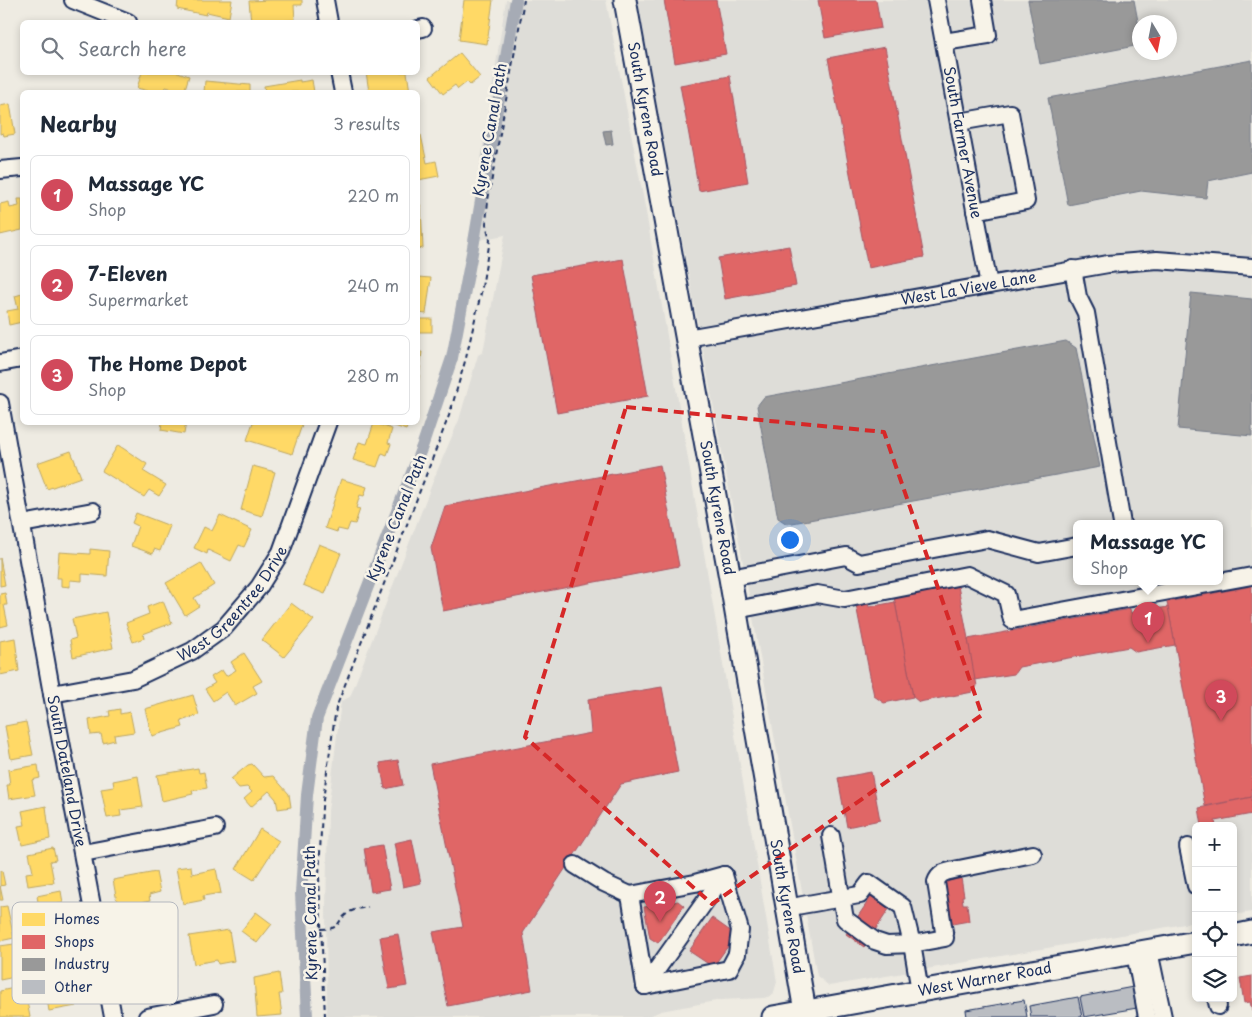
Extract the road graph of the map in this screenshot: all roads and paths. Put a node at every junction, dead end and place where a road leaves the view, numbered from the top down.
1 (74, 0) edge
2 (325, 0) edge
3 (524, 0) edge
4 (625, 0) edge
5 (936, 0) edge
6 (982, 0) edge
7 (123, 20) edge
8 (329, 20) edge
9 (944, 42) junction
10 (340, 75) edge
11 (343, 90) edge
12 (959, 122) junction
13 (20, 168) edge
14 (0, 170) edge
15 (975, 211) junction
16 (1252, 267) edge
17 (1073, 269) junction
18 (989, 285) junction
19 (687, 338) junction
20 (20, 359) edge
21 (0, 363) edge
22 (0, 403) edge
23 (327, 425) edge
24 (93, 511) dead end
25 (1121, 520) edge
26 (22, 524) junction
27 (1073, 547) edge
28 (1252, 576) edge
29 (730, 578) junction
30 (1223, 581) edge
31 (1203, 585) edge
32 (736, 610) junction
33 (52, 694) junction
34 (215, 828) dead end
35 (831, 836) dead end
36 (1188, 847) dead end
37 (83, 853) junction
38 (1033, 854) dead end
39 (574, 866) dead end
40 (1192, 867) edge
41 (724, 874) junction
42 (630, 895) junction
43 (842, 898) junction
44 (92, 902) edge
45 (368, 907) dead end
46 (787, 908) junction
47 (321, 929) junction
48 (1252, 932) edge
49 (1237, 935) edge
50 (1192, 943) edge
51 (912, 944) junction
52 (1142, 952) junction
53 (645, 986) junction
54 (920, 991) junction
55 (111, 1004) edge
56 (214, 1004) dead end
57 (805, 1014) edge
58 (113, 1017) edge
59 (147, 1017) edge
60 (325, 1017) edge
61 (773, 1017) edge
62 (1147, 1017) edge
63 (1163, 1017) edge

1 - 7 street
2 - 8 street
3 - 47 path, Kyrene Canal Path
4 - 19 main road, South Kyrene Road
5 - 9 street, South Farmer Avenue
6 - 9 street
9 - 12 street, South Farmer Avenue
10 - 11 street
12 - 15 street, South Farmer Avenue
12 - 15 street
13 - 14 street
15 - 18 street, South Farmer Avenue
16 - 17 street, West La Vieve Lane
17 - 18 street, West La Vieve Lane
17 - 25 street
18 - 19 street, West La Vieve Lane
19 - 29 main road, South Kyrene Road
20 - 21 street
22 - 26 street, South Dateland Drive
23 - 33 street, West Greentree Drive
24 - 26 street
26 - 33 street, South Dateland Drive
27 - 29 street
28 - 30 street
29 - 32 main road, South Kyrene Road
31 - 32 street
32 - 46 main road, South Kyrene Road
33 - 37 street, South Dateland Drive
34 - 37 street
35 - 43 street
36 - 40 street
37 - 44 street, South Dateland Drive
38 - 51 street
39 - 42 street
41 - 42 street
41 - 53 street
41 - 53 street
42 - 53 street
43 - 46 street
43 - 51 street
43 - 51 street
45 - 47 path
46 - 57 main road, South Kyrene Road
47 - 60 path, Kyrene Canal Path
48 - 49 main road
50 - 52 main road, West Warner Road
51 - 54 street
52 - 54 main road, West Warner Road
52 - 62 street
52 - 63 street
54 - 57 main road, West Warner Road
55 - 58 street, South Dateland Drive
56 - 59 street
57 - 61 main road, West Warner Road

